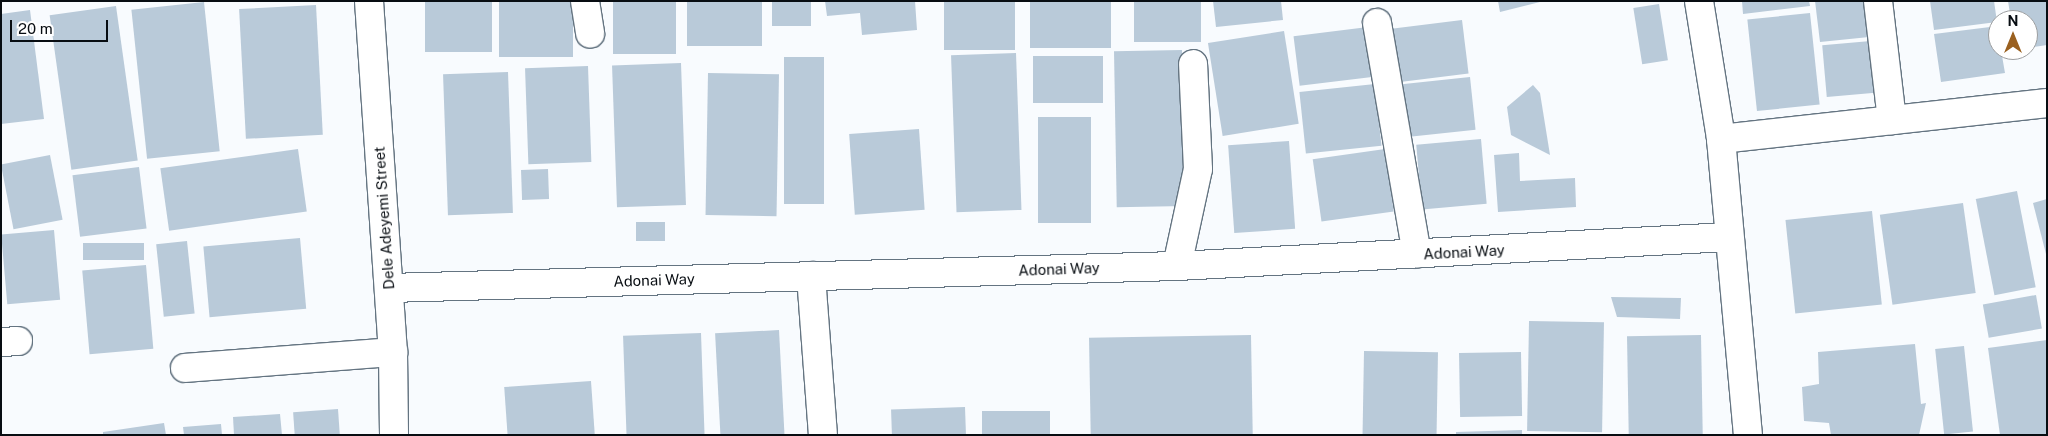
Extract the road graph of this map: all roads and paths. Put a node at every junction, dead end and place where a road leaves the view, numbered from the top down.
1 (369, 1) edge
2 (585, 1) edge
3 (1699, 1) edge
4 (1878, 1) edge
5 (1377, 23) dead end
6 (590, 34) dead end
7 (1193, 64) dead end
8 (2047, 103) edge
9 (1892, 120) junction
10 (1721, 138) junction
11 (1729, 237) junction
12 (1417, 254) junction
13 (1177, 266) junction
14 (811, 276) junction
15 (389, 288) junction
16 (394, 352) junction
17 (185, 368) dead end
18 (394, 435) edge
19 (823, 435) edge
20 (1748, 435) edge

1 - 15 street, Dele Adeyemi Street
2 - 6 street
3 - 10 street
4 - 9 street
5 - 12 street
7 - 13 street
8 - 9 street
9 - 10 street
10 - 11 street
11 - 12 street, Adonai Way
11 - 20 street
12 - 13 street, Adonai Way
13 - 14 street, Adonai Way
14 - 15 street, Adonai Way
14 - 19 street
15 - 16 street, Dele Adeyemi Street
16 - 17 street
16 - 18 street, Dele Adeyemi Street

